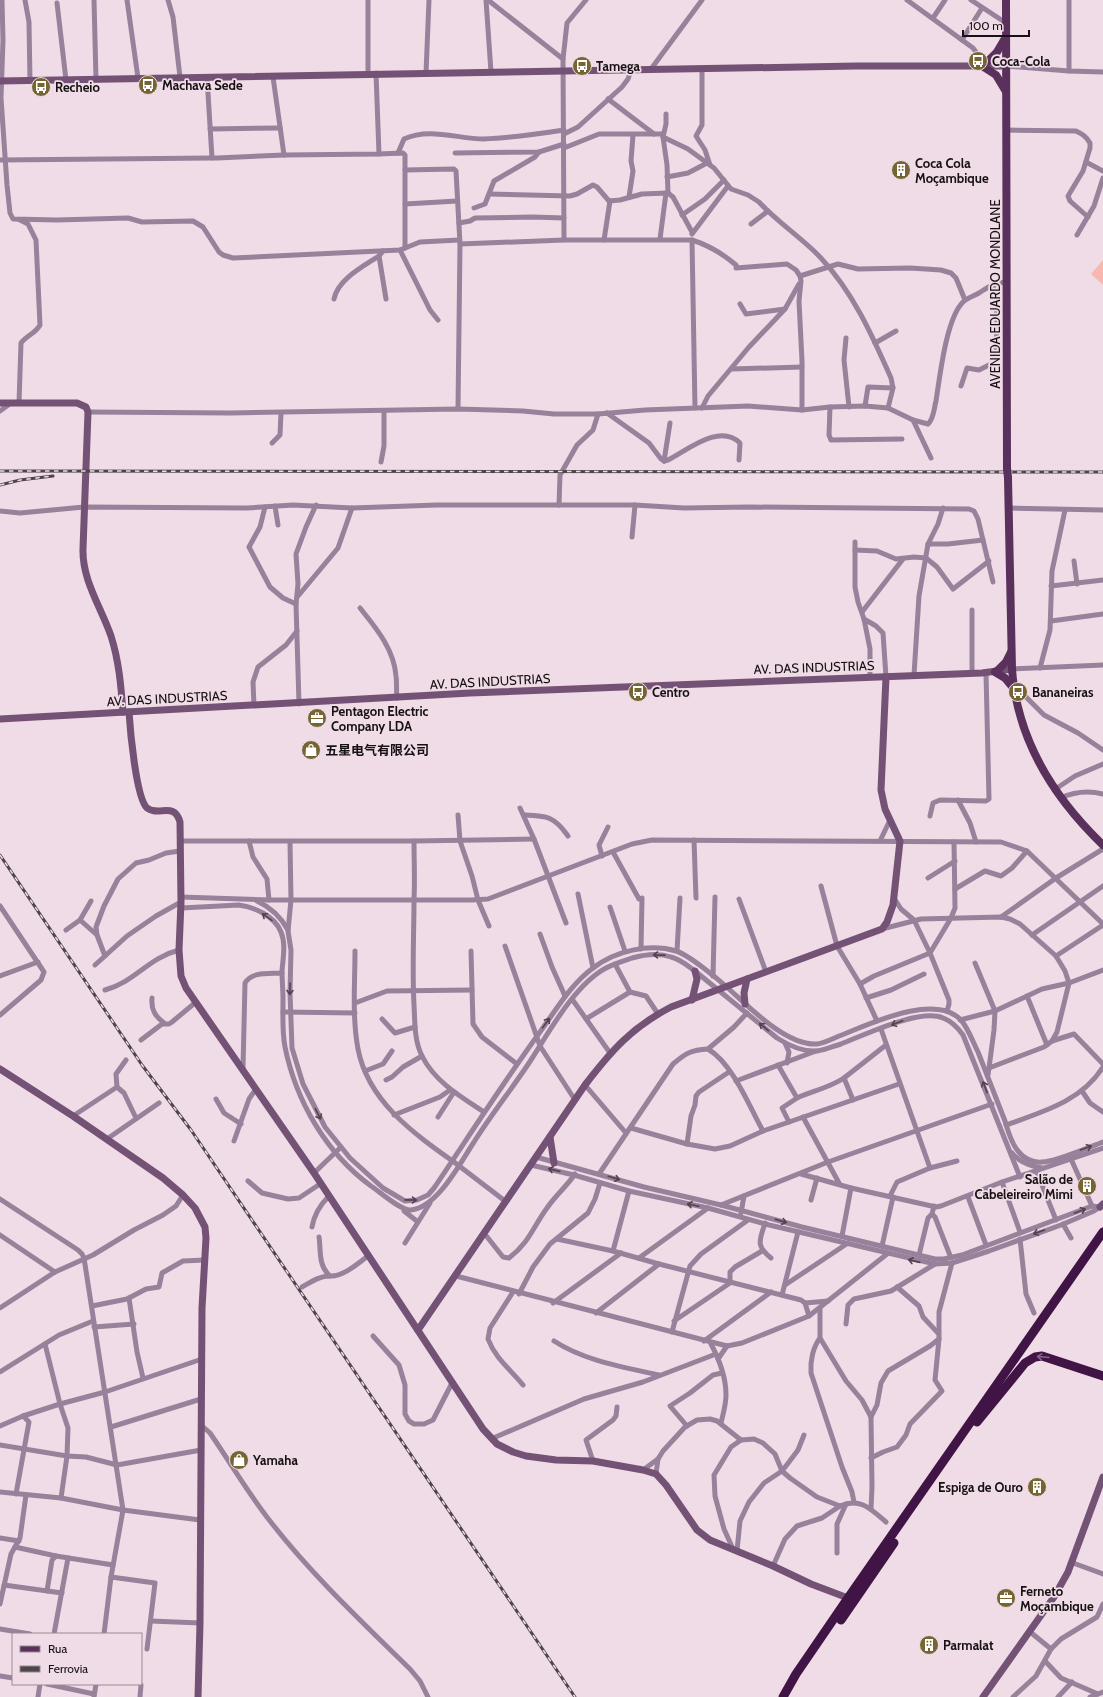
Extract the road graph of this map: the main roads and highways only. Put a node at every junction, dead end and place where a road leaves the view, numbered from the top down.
1 (1006, 0) edge
2 (1005, 39) junction
3 (1005, 91) junction
4 (1012, 652) junction
5 (1014, 687) junction
6 (1103, 845) edge
7 (1103, 1232) edge
8 (1103, 1243) edge
9 (1100, 1375) edge
10 (975, 1425) junction
11 (783, 1697) edge
12 (789, 1697) edge

1 - 2 main road, AVENIDA EDUARDO MONDLANE
2 - 3 main road, AVENIDA EDUARDO MONDLANE
2 - 3 main road
3 - 4 main road, AVENIDA EDUARDO MONDLANE, bridge
4 - 5 main road, AVENIDA EDUARDO MONDLANE
4 - 5 main road
5 - 6 main road
7 - 11 highway
8 - 10 highway
9 -> 10 highway
10 - 12 highway

